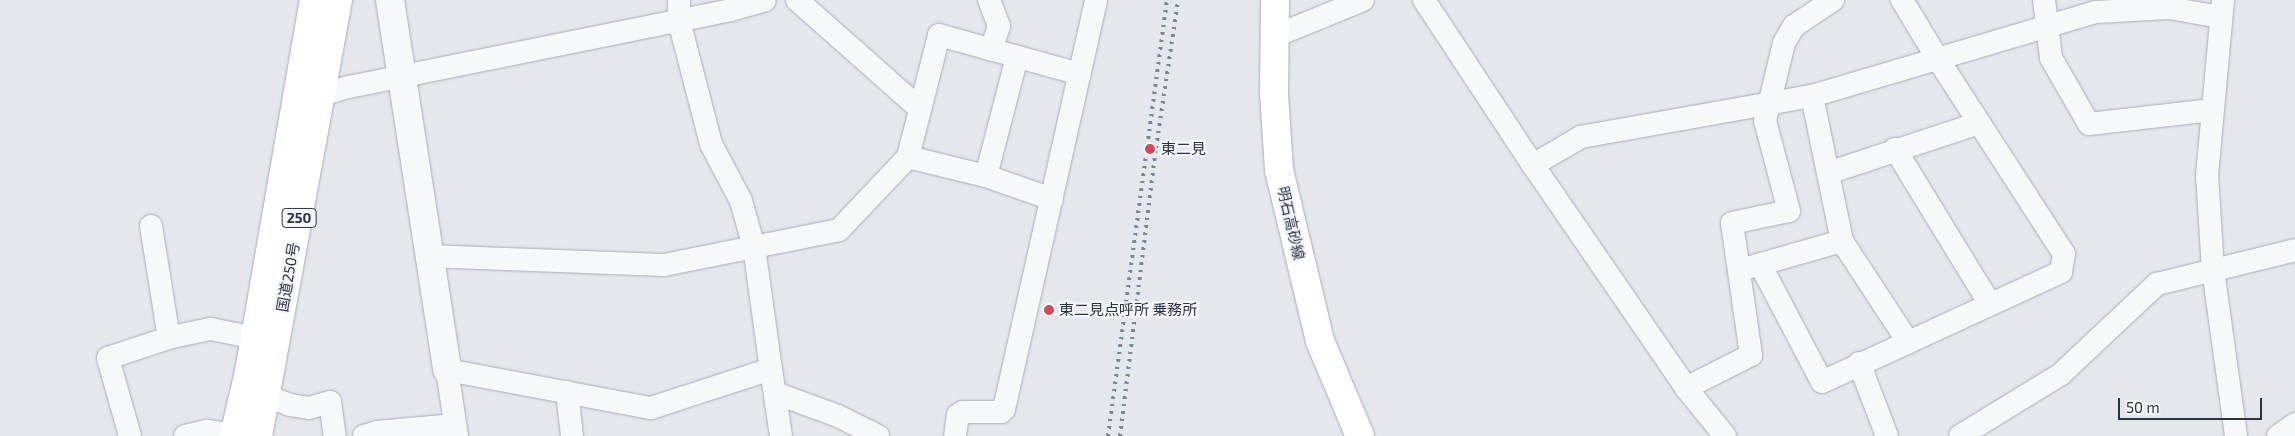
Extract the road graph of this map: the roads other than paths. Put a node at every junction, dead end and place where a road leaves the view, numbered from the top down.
1 (314, 0) edge
2 (338, 0) edge
3 (390, 0) edge
4 (764, 0) edge
5 (797, 0) edge
6 (989, 0) edge
7 (1096, 0) edge
8 (1275, 0) edge
9 (1363, 0) edge
10 (1424, 0) edge
11 (1832, 0) edge
12 (1902, 0) edge
13 (2044, 0) edge
14 (2169, 4) edge
15 (2222, 8) edge
16 (679, 10) edge
17 (2047, 26) junction
18 (1275, 36) junction
19 (991, 50) junction
20 (1017, 57) junction
21 (1936, 58) junction
22 (1080, 74) junction
23 (400, 78) junction
24 (322, 95) junction
25 (1812, 96) junction
26 (1770, 104) junction
27 (920, 109) junction
28 (2212, 110) junction
29 (1979, 123) junction
30 (1895, 149) junction
31 (908, 157) junction
32 (1533, 165) junction
33 (1828, 173) junction
34 (986, 176) junction
35 (1052, 199) junction
36 (151, 226) dead end
37 (1842, 241) junction
38 (754, 247) junction
39 (2295, 250) edge
40 (427, 256) junction
41 (1749, 267) junction
42 (2213, 270) junction
43 (1990, 304) junction
44 (169, 338) junction
45 (255, 338) junction
46 (1908, 342) junction
47 (1859, 364) junction
48 (771, 369) junction
49 (447, 370) junction
50 (1686, 388) junction
51 (567, 392) junction
52 (775, 393) junction
53 (267, 396) junction
54 (2295, 424) edge
55 (456, 430) edge
56 (130, 436) edge
57 (185, 436) edge
58 (242, 436) edge
59 (335, 436) edge
60 (364, 436) edge
61 (572, 436) edge
62 (782, 436) edge
63 (878, 436) edge
64 (954, 436) edge
65 (1360, 436) edge
66 (1725, 436) edge
67 (1887, 436) edge
68 (1960, 436) edge
69 (2236, 436) edge
70 (2278, 436) edge

1 - 45 main road, 国道250号 / 250
2 - 24 main road, 国道250号 / 250
3 - 23 street
4 - 16 street
5 - 27 street
6 - 19 street
7 - 22 street
8 - 18 main road, 明石高砂線
9 - 18 street
10 - 32 street
11 - 26 street
12 - 21 street
13 - 17 street
14 - 15 street
14 - 17 street
15 - 28 street
16 - 23 street
16 - 38 street
17 - 21 street
17 - 28 street
18 - 65 main road, 明石高砂線
19 - 20 street
19 - 27 street
20 - 22 street
20 - 34 street
21 - 25 street
21 - 29 street
22 - 35 street
23 - 24 street
23 - 40 street
24 - 53 main road, 国道250号 / 250
25 - 26 street
25 - 33 street
26 - 32 street
26 - 41 street
27 - 31 street
28 - 42 street
29 - 30 street
29 - 43 street
30 - 33 street
30 - 43 street
31 - 34 street
31 - 38 street
32 - 50 street
33 - 37 street
34 - 35 street
35 - 64 street
36 - 44 street
37 - 41 street
37 - 46 street
38 - 40 street
38 - 48 street
39 - 42 street
40 - 49 street
41 - 47 street
41 - 50 street
42 - 68 street
42 - 69 street
43 - 46 street
44 - 45 street
44 - 56 street
45 - 58 main road, 国道250号 / 250
46 - 47 street
47 - 67 street
48 - 51 street
48 - 52 street
49 - 51 street
49 - 55 street
50 - 66 street
51 - 61 street
52 - 62 street
52 - 63 street
53 - 58 main road, 国道250号 / 250
53 - 59 street
54 - 70 street
55 - 60 street
57 - 58 street

